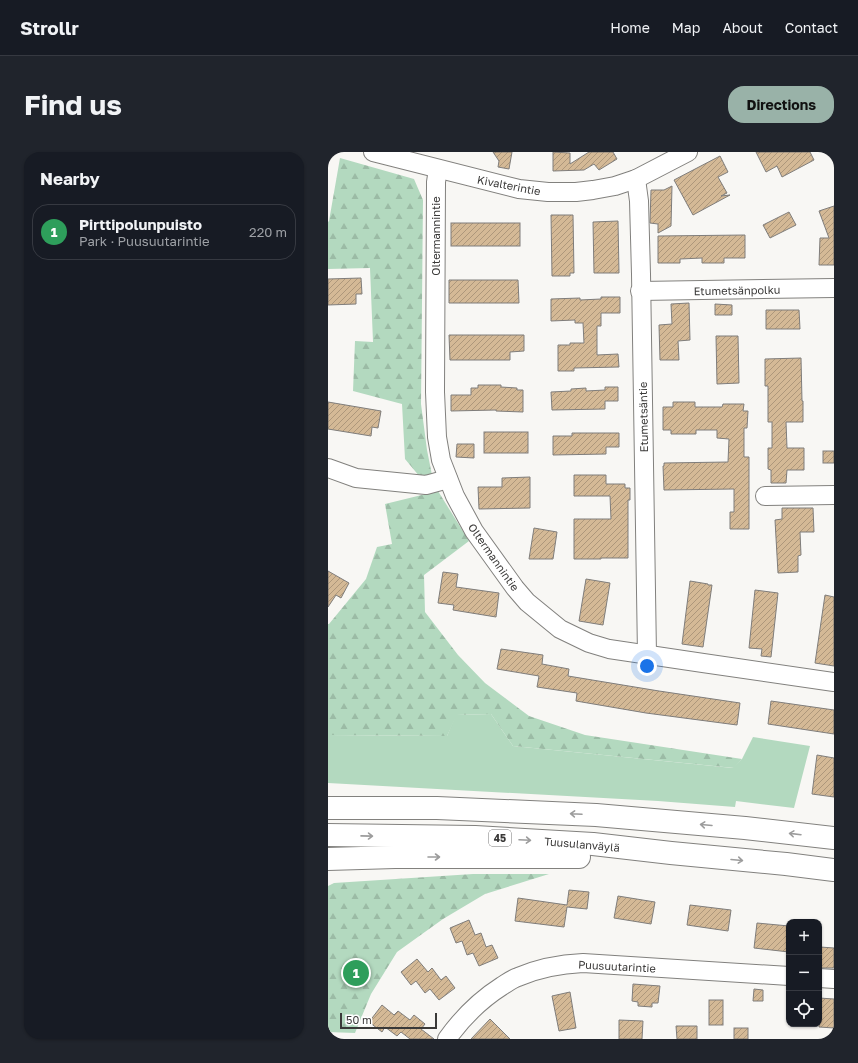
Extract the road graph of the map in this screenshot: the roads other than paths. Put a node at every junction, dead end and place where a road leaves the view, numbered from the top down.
1 (373, 152) edge
2 (688, 152) edge
3 (438, 169) junction
4 (636, 179) junction
5 (834, 288) edge
6 (640, 291) junction
7 (328, 468) edge
8 (448, 479) junction
9 (834, 495) edge
10 (765, 496) dead end
11 (647, 655) junction
12 (834, 682) edge
13 (328, 795) edge
14 (328, 808) edge
15 (437, 808) junction
16 (328, 835) edge
17 (834, 838) edge
18 (671, 854) junction
19 (328, 859) edge
20 (834, 870) edge
21 (786, 976) edge
22 (822, 978) edge
23 (834, 979) edge
24 (447, 1039) edge

1 - 3 street, Kivalterintie
2 - 4 street, Kivalterintie
3 - 4 street, Kivalterintie
3 - 8 street, Oltermannintie
4 - 6 street, Etumetsäntie
5 - 6 street, Etumetsänpolku
6 - 11 street, Etumetsäntie
7 - 8 street
8 - 11 street, Oltermannintie
9 - 10 street
11 - 12 street, Oltermannintie
13 - 15 highway
14 - 15 highway
17 -> 15 highway
16 -> 18 highway, Tuusulanväylä / 45
19 -> 18 highway
18 -> 20 highway, Tuusulanväylä / 45
21 - 24 street, Puusuutarintie
22 - 23 street

